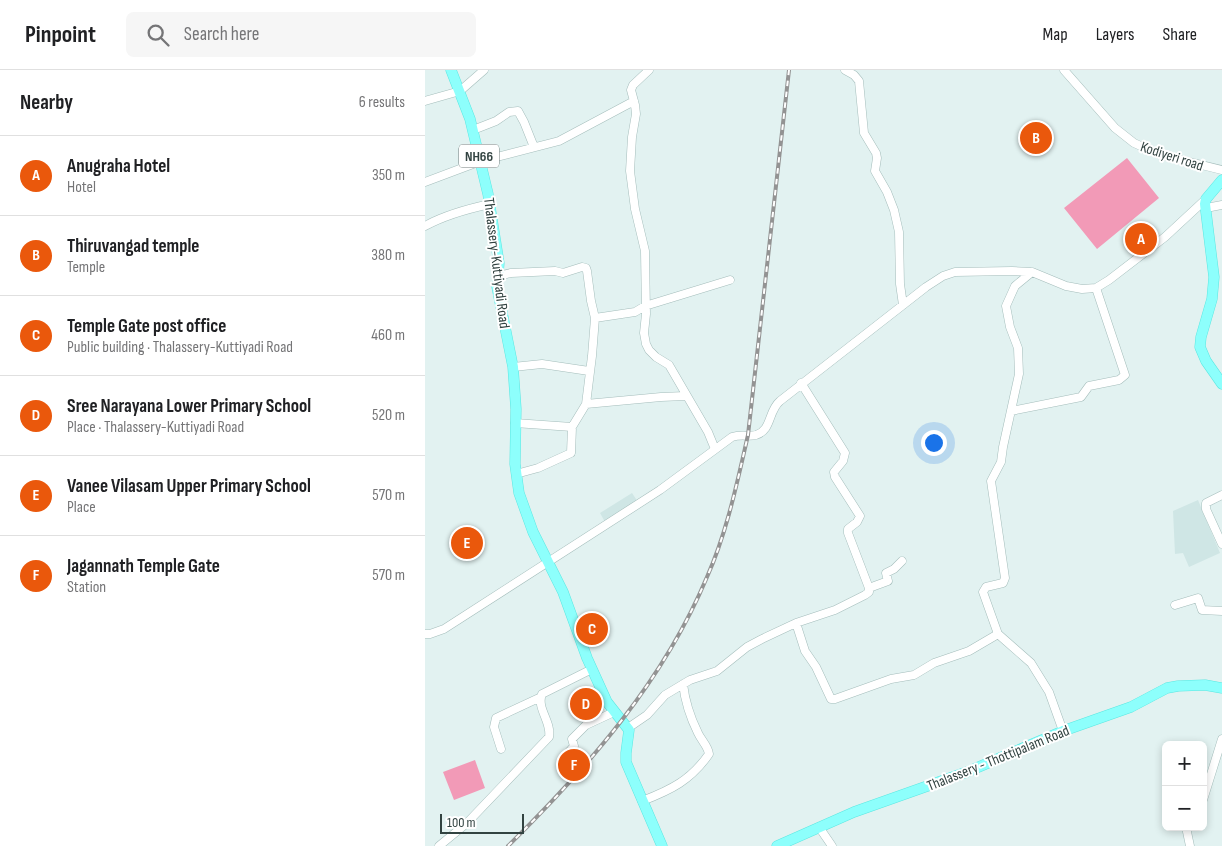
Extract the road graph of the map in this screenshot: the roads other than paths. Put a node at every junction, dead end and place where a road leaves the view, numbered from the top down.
1 (451, 70) edge
2 (484, 70) edge
3 (649, 70) edge
4 (845, 70) edge
5 (1064, 70) edge
6 (459, 91) junction
7 (634, 100) junction
8 (425, 102) edge
9 (473, 130) junction
10 (534, 147) junction
11 (481, 160) junction
12 (1222, 170) edge
13 (1222, 180) edge
14 (425, 182) edge
15 (1206, 203) junction
16 (490, 204) junction
17 (1222, 205) edge
18 (425, 226) edge
19 (1032, 272) junction
20 (498, 276) junction
21 (731, 280) dead end
22 (1096, 288) junction
23 (903, 305) junction
24 (645, 306) junction
25 (595, 318) junction
26 (513, 367) junction
27 (589, 371) junction
28 (801, 383) junction
29 (1222, 384) edge
30 (685, 396) junction
31 (587, 404) junction
32 (1011, 411) junction
33 (515, 423) junction
34 (572, 427) junction
35 (715, 449) junction
36 (516, 474) junction
37 (1222, 495) edge
38 (1222, 544) edge
39 (902, 561) dead end
40 (547, 562) junction
41 (869, 588) junction
42 (1175, 605) dead end
43 (1222, 611) edge
44 (796, 623) junction
45 (425, 634) edge
46 (999, 634) junction
47 (592, 669) junction
48 (683, 684) junction
49 (1222, 688) edge
50 (541, 697) junction
51 (614, 712) junction
52 (628, 728) junction
53 (1063, 731) junction
54 (1222, 739) edge
55 (501, 750) dead end
56 (562, 760) dead end
57 (1207, 787) edge
58 (642, 801) junction
59 (819, 827) junction
60 (1187, 831) edge
61 (439, 846) edge
62 (662, 846) edge
63 (777, 846) edge
64 (832, 846) edge
65 (1190, 846) edge

1 - 6 main road, Thalassery-Kuttiyadi Road / NH66
2 - 6 street
3 - 7 street
4 - 23 street
5 - 12 street, Kodiyeri road
6 - 8 street
6 - 9 main road, Thalassery-Kuttiyadi Road / NH66
7 - 10 street
7 - 24 street
9 - 10 street
9 - 11 main road, Thalassery-Kuttiyadi Road / NH66
10 - 11 street
11 - 14 street
11 - 16 main road, Thalassery-Kuttiyadi Road / NH66
13 - 15 main road
15 - 17 street
15 - 22 street
15 - 29 main road
16 - 18 street
16 - 20 main road, Thalassery-Kuttiyadi Road / NH66
19 - 22 street
19 - 23 street
19 - 32 street
20 - 25 street
20 - 26 main road, Thalassery-Kuttiyadi Road
21 - 24 street
22 - 32 street
23 - 28 street
24 - 25 street
24 - 30 street
25 - 27 street
26 - 27 street
26 - 33 main road, Thalassery-Kuttiyadi Road
27 - 31 street
28 - 35 street
28 - 41 street
30 - 31 street
30 - 35 street
31 - 34 street
32 - 46 street
33 - 34 street
33 - 36 main road, Thalassery-Kuttiyadi Road
34 - 36 street
35 - 40 street
36 - 40 main road, Thalassery-Kuttiyadi Road
37 - 38 street
39 - 41 street
40 - 45 street
40 - 47 main road, Thalassery-Kuttiyadi Road
41 - 44 street
42 - 43 street
44 - 46 street
44 - 48 street
46 - 53 street
47 - 50 street
47 - 51 main road, Thalassery-Kuttiyadi Road
48 - 52 street
48 - 58 street
49 - 53 main road, Thalassery - Thottipalam Road
50 - 55 street
50 - 61 street
51 - 52 main road, Thalassery-Kuttiyadi Road
51 - 56 street
52 - 58 main road
53 - 59 main road, Thalassery - Thottipalam Road
54 - 57 street
58 - 62 main road
59 - 63 main road, Thalassery - Thottipalam Road
59 - 64 street
60 - 65 street

